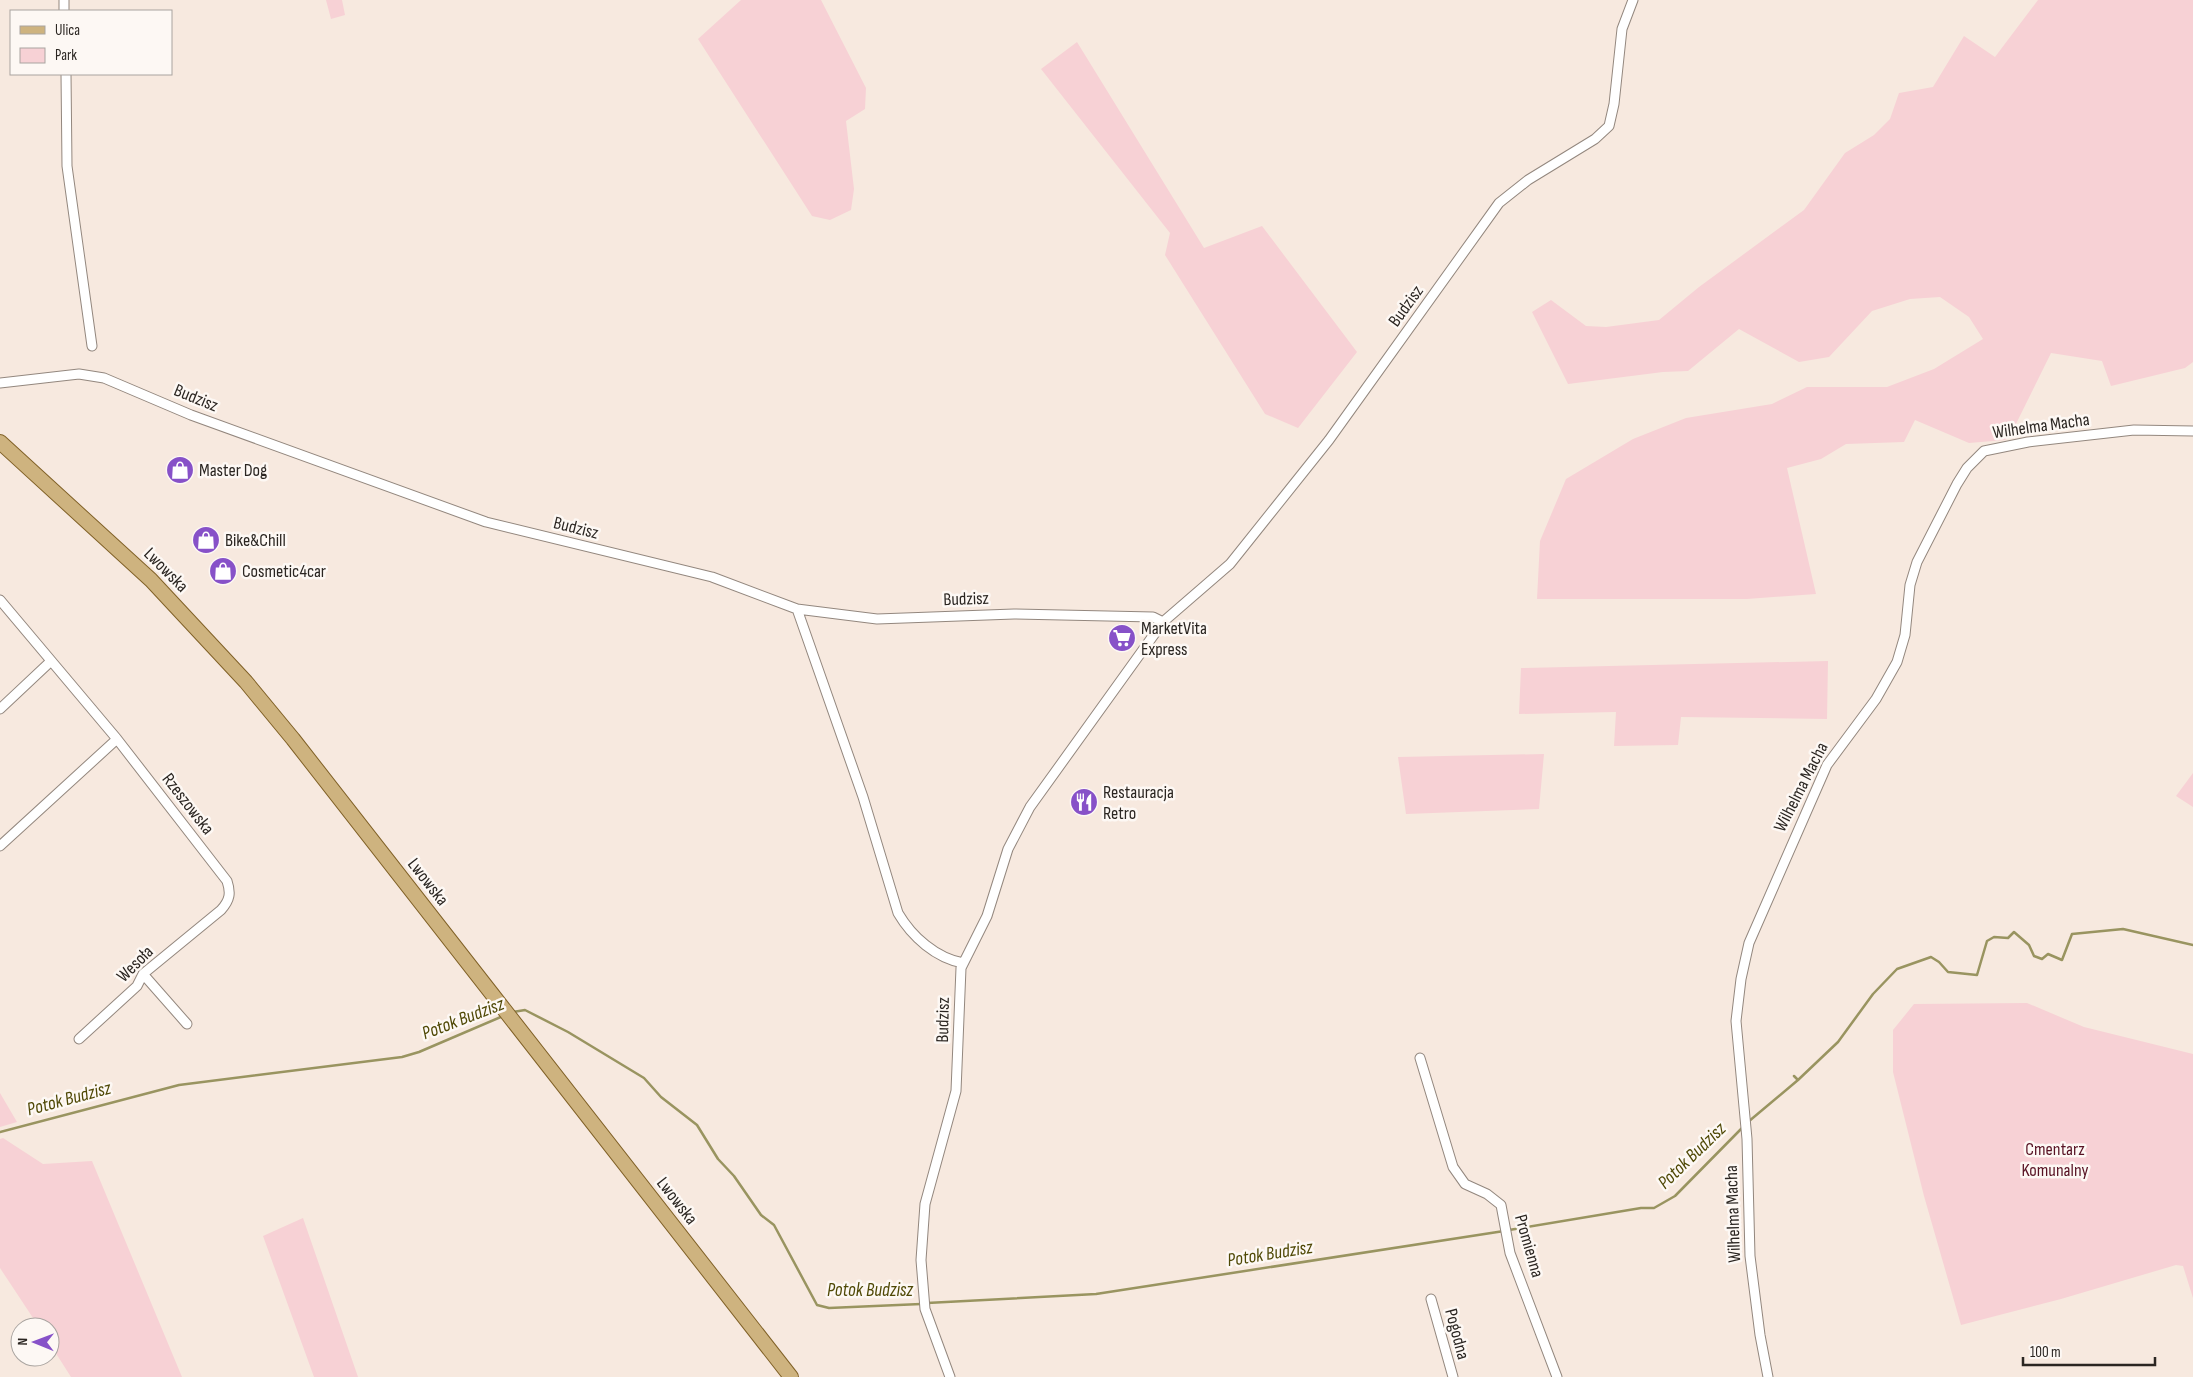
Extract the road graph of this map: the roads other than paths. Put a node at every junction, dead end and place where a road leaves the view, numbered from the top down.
1 (1633, 0) edge
2 (66, 75) edge
3 (92, 346) dead end
4 (0, 383) edge
5 (2193, 431) edge
6 (3, 446) edge
7 (0, 600) edge
8 (797, 609) junction
9 (1163, 622) junction
10 (50, 662) junction
11 (0, 709) edge
12 (117, 738) junction
13 (0, 846) edge
14 (230, 890) joint
15 (963, 963) junction
16 (144, 974) junction
17 (187, 1024) dead end
18 (79, 1039) dead end
19 (1420, 1058) dead end
20 (1431, 1299) dead end
21 (1452, 1375) edge
22 (791, 1377) edge
23 (950, 1377) edge
24 (1442, 1377) edge
25 (1557, 1377) edge
26 (1768, 1377) edge

1 - 9 street, Budzisz
2 - 3 street
4 - 8 street, Budzisz
5 - 26 street, Wilhelma Macha
6 - 22 main road, Lwowska
7 - 10 street, Rzeszowska
8 - 9 street, Budzisz
8 - 15 street
9 - 15 street, Budzisz
10 - 11 street
10 - 12 street, Rzeszowska
12 - 13 street
12 - 14 street, Rzeszowska
14 - 16 street, Wesoła
15 - 23 street, Budzisz
16 - 17 street
16 - 18 street, Wesoła
19 - 25 street, Promienna
20 - 21 street, Pogodna
21 - 24 street

